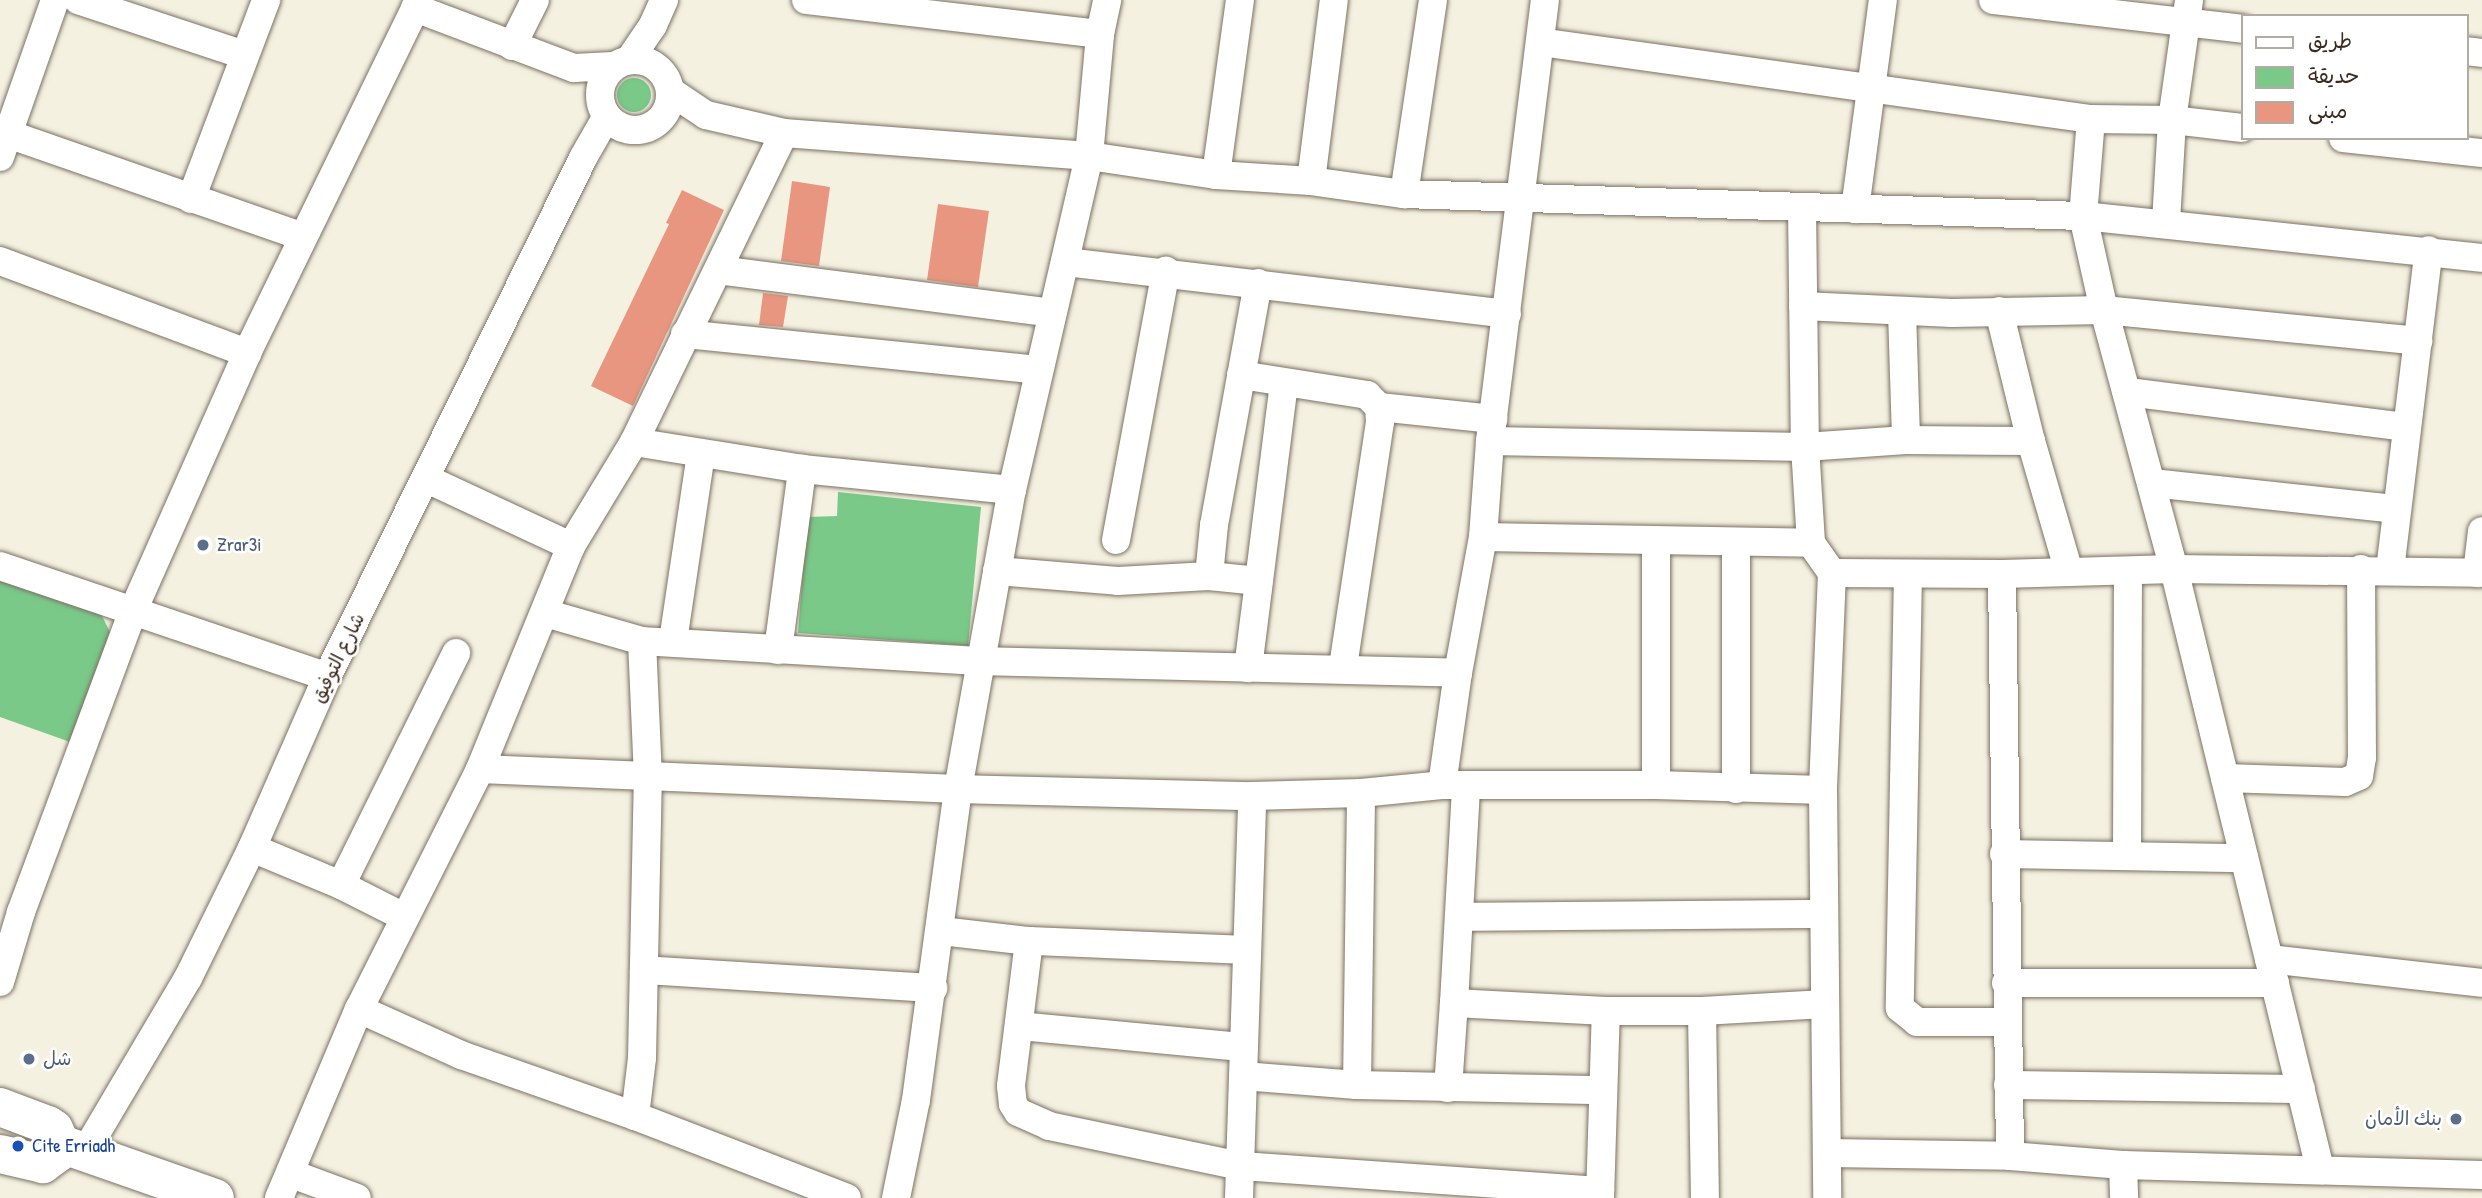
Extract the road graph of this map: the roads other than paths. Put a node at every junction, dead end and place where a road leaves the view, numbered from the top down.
1 (55, 0) edge
2 (78, 0) edge
3 (266, 0) edge
4 (535, 0) edge
5 (806, 0) edge
6 (1107, 0) edge
7 (1240, 0) edge
8 (1334, 0) edge
9 (1433, 0) edge
10 (1545, 0) edge
11 (1883, 0) edge
12 (1993, 0) edge
13 (404, 4) edge
14 (2188, 12) edge
15 (658, 13) edge
16 (2240, 28) edge
17 (1100, 34) junction
18 (1540, 42) junction
19 (512, 46) junction
20 (244, 55) junction
21 (622, 63) junction
22 (574, 68) junction
23 (667, 82) junction
24 (1869, 87) junction
25 (603, 108) junction
26 (706, 115) junction
27 (2091, 118) junction
28 (2172, 120) junction
29 (648, 127) junction
30 (2240, 128) edge
31 (785, 133) junction
32 (2362, 140) edge
33 (4, 145) edge
34 (2482, 153) edge
35 (1089, 156) junction
36 (583, 158) junction
37 (1216, 175) junction
38 (1311, 181) junction
39 (1404, 194) junction
40 (191, 199) junction
41 (1522, 199) junction
42 (1802, 207) junction
43 (1854, 209) junction
44 (2083, 216) junction
45 (2166, 222) junction
46 (303, 237) junction
47 (2429, 250) junction
48 (2482, 258) edge
49 (0, 261) edge
50 (1066, 262) junction
51 (718, 270) junction
52 (1166, 271) junction
53 (1258, 283) junction
54 (1803, 306) junction
55 (2104, 310) junction
56 (1902, 311) junction
57 (1999, 311) junction
58 (1052, 313) junction
59 (1507, 314) junction
60 (685, 334) junction
61 (2418, 341) junction
62 (247, 353) junction
63 (1039, 370) junction
64 (1241, 375) junction
65 (1284, 383) junction
66 (2129, 392) junction
67 (1379, 407) junction
68 (2407, 427) junction
69 (1491, 430) junction
70 (1906, 440) junction
71 (2031, 441) junction
72 (634, 442) junction
73 (1805, 447) junction
74 (701, 454) junction
75 (802, 469) junction
76 (427, 479) junction
77 (2152, 483) junction
78 (1012, 490) junction
79 (2397, 509) junction
80 (2482, 531) edge
81 (1483, 537) junction
82 (1116, 540) dead end
83 (1656, 542) junction
84 (1811, 543) junction
85 (1736, 544) junction
86 (571, 547) junction
87 (0, 566) edge
88 (2174, 569) junction
89 (2361, 569) junction
90 (2128, 570) junction
91 (2390, 570) junction
92 (997, 571) junction
93 (2069, 572) junction
94 (1832, 573) junction
95 (2479, 573) edge
96 (1908, 574) junction
97 (2002, 574) junction
98 (1209, 576) junction
99 (1259, 581) junction
100 (545, 612) junction
101 (132, 613) junction
102 (642, 641) junction
103 (673, 641) junction
104 (778, 649) junction
105 (456, 653) dead end
106 (981, 661) junction
107 (1248, 668) junction
108 (1343, 668) junction
109 (1458, 673) junction
110 (327, 677) junction
111 (480, 769) junction
112 (648, 778) junction
113 (2225, 778) junction
114 (1656, 785) junction
115 (1454, 786) junction
116 (958, 789) junction
117 (1736, 789) junction
118 (1823, 790) junction
119 (1361, 793) junction
120 (1252, 796) junction
121 (252, 848) junction
122 (2004, 854) junction
123 (2127, 856) junction
124 (2244, 859) junction
125 (341, 885) junction
126 (11, 908) edge
127 (1824, 914) junction
128 (404, 917) junction
129 (1459, 917) junction
130 (941, 931) junction
131 (1029, 941) junction
132 (1247, 950) junction
133 (644, 970) junction
134 (2272, 971) junction
135 (0, 982) edge
136 (2006, 983) junction
137 (2482, 983) edge
138 (933, 988) junction
139 (1454, 1003) junction
140 (1825, 1004) junction
141 (359, 1009) junction
142 (1606, 1011) junction
143 (1702, 1011) junction
144 (2006, 1022) junction
145 (1019, 1026) junction
146 (1243, 1047) junction
147 (1242, 1076) junction
148 (1357, 1085) junction
149 (2008, 1085) junction
150 (1448, 1088) junction
151 (2301, 1089) junction
152 (1603, 1090) junction
153 (0, 1107) edge
154 (635, 1116) junction
155 (1828, 1153) junction
156 (0, 1154) edge
157 (63, 1154) junction
158 (2010, 1156) junction
159 (2123, 1165) junction
160 (1241, 1166) junction
161 (2320, 1169) junction
162 (2482, 1175) edge
163 (286, 1186) edge
164 (1600, 1195) edge
165 (136, 1198) edge
166 (215, 1198) edge
167 (357, 1198) edge
168 (847, 1198) edge
169 (896, 1198) edge
170 (1239, 1198) edge
171 (1705, 1198) edge
172 (1827, 1198) edge
173 (2124, 1198) edge

1 - 33 street
2 - 20 street
3 - 20 street
4 - 19 street
5 - 17 street
6 - 17 street
7 - 37 street
8 - 38 street
9 - 39 street
10 - 18 street
11 - 24 street
12 - 14 street
13 - 19 street
13 - 46 street
14 - 16 street
14 - 28 street
15 - 21 street
15 - 23 street
17 - 35 street
18 - 24 street
18 - 41 street
19 - 22 street
20 - 40 street
21 - 22 street
21 - 23 street
21 - 25 street
22 - 25 street
23 - 26 street
23 - 29 street
24 - 27 street
24 - 43 street
25 - 29 street
25 - 36 street, شارع التوفيق
26 - 29 street
26 - 31 street
27 - 28 street
27 - 44 street
28 - 30 street
28 - 45 street
29 - 36 street
31 - 35 street
31 - 51 street
32 - 34 street
33 - 40 street
35 - 37 street
35 - 50 street
36 - 76 street, شارع التوفيق
37 - 38 street
38 - 39 street
39 - 41 street
40 - 46 street
41 - 42 street
41 - 59 street
42 - 43 street
42 - 54 street
43 - 44 street
44 - 45 street
44 - 55 street
45 - 47 street
46 - 62 street
47 - 48 street
47 - 61 street
49 - 62 street
50 - 52 street
50 - 58 street
51 - 58 street
51 - 60 street
52 - 53 street
52 - 82 street
53 - 59 street
53 - 64 street
54 - 56 street
54 - 73 street
55 - 57 street
55 - 61 street
55 - 66 street
56 - 57 street
56 - 70 street
57 - 71 street
58 - 63 street
59 - 69 street
60 - 63 street
60 - 72 street
61 - 68 street
62 - 101 street
63 - 78 street
64 - 65 street
64 - 98 street
65 - 67 street
65 - 99 street
66 - 68 street
66 - 77 street
67 - 69 street
67 - 108 street
68 - 79 street
69 - 73 street
69 - 81 street
70 - 71 street
70 - 73 street
71 - 93 street
72 - 74 street
72 - 86 street
73 - 84 street
74 - 75 street
74 - 103 street
75 - 78 street
75 - 104 street
76 - 86 street
76 - 110 street, شارع التوفيق
77 - 79 street
77 - 88 street
78 - 92 street
79 - 91 street
80 - 95 street
81 - 83 street
81 - 109 street
83 - 85 street
83 - 114 street
84 - 85 street
84 - 94 street
85 - 117 street
86 - 100 street
87 - 101 street
88 - 89 street
88 - 90 street
88 - 113 street
89 - 91 street
89 - 113 street
90 - 93 street
90 - 123 street
91 - 95 street
92 - 98 street
92 - 106 street
93 - 97 street
94 - 96 street
94 - 118 street
96 - 97 street
96 - 144 street
97 - 122 street
98 - 99 street
99 - 107 street
100 - 102 street
100 - 111 street
101 - 110 street
101 - 126 street
102 - 103 street
102 - 112 street
103 - 104 street
104 - 106 street
105 - 125 street
106 - 107 street
106 - 116 street
107 - 108 street
108 - 109 street
109 - 115 street
110 - 121 street, شارع التوفيق
111 - 112 street
111 - 128 street
112 - 116 street
112 - 133 street
113 - 124 street
114 - 115 street
114 - 117 street
115 - 119 street
115 - 129 street
116 - 120 street
116 - 130 street
117 - 118 street
118 - 127 street
119 - 120 street
119 - 148 street
120 - 132 street
121 - 125 street
121 - 157 street, شارع التوفيق
122 - 123 street
122 - 136 street
123 - 124 street
124 - 134 street
125 - 128 street
126 - 135 street
127 - 129 street
127 - 140 street
128 - 141 street
129 - 139 street
130 - 131 street
130 - 138 street
131 - 132 street
131 - 145 street
132 - 146 street
133 - 138 street
133 - 154 street
134 - 136 street
134 - 137 street
134 - 151 street
136 - 144 street
138 - 169 street
139 - 142 street
139 - 150 street
140 - 143 street
140 - 155 street
141 - 154 street
141 - 163 street
142 - 143 street
142 - 152 street
143 - 171 street
144 - 149 street
145 - 146 street
145 - 160 street
146 - 147 street
147 - 148 street
147 - 160 street
148 - 150 street
149 - 151 street
149 - 158 street
150 - 152 street
151 - 161 street
152 - 164 street
153 - 157 highway
154 - 168 street
155 - 158 street
155 - 172 street
156 - 157 highway
157 - 165 highway
157 - 166 highway
158 - 159 street
159 - 161 street
159 - 173 street
160 - 164 street
160 - 170 street
161 - 162 street
163 - 167 street

